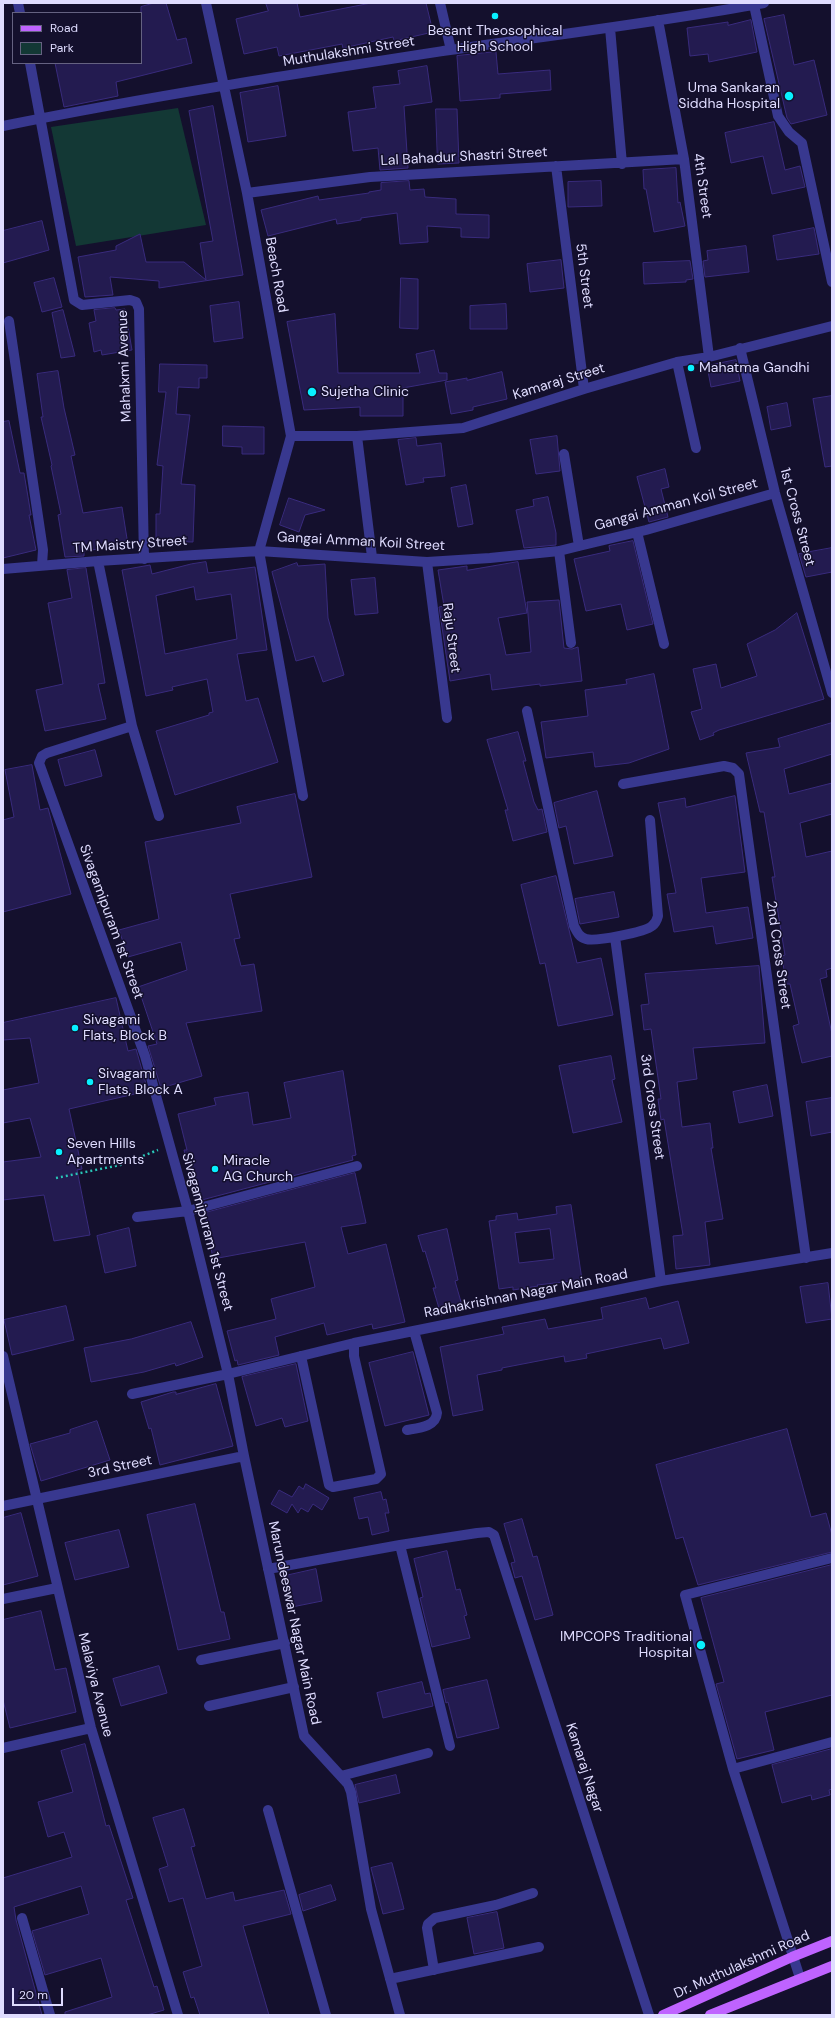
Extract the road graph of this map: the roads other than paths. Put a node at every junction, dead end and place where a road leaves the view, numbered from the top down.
1 (206, 3) edge
2 (440, 3) edge
3 (759, 4) edge
4 (658, 20) junction
5 (610, 28) junction
6 (451, 50) junction
7 (30, 64) edge
8 (224, 87) junction
9 (42, 118) junction
10 (3, 126) edge
11 (684, 159) junction
12 (622, 164) junction
13 (556, 166) junction
14 (246, 193) junction
15 (832, 282) edge
16 (9, 321) dead end
17 (832, 326) edge
18 (740, 348) junction
19 (709, 357) junction
20 (677, 362) junction
21 (584, 389) junction
22 (291, 436) junction
23 (357, 436) junction
24 (696, 448) dead end
25 (564, 454) dead end
26 (775, 493) junction
27 (637, 532) junction
28 (579, 546) junction
29 (558, 550) junction
30 (259, 551) junction
31 (372, 557) junction
32 (144, 559) junction
33 (98, 561) junction
34 (427, 562) junction
35 (42, 565) junction
36 (3, 569) edge
37 (571, 643) dead end
38 (664, 644) dead end
39 (832, 692) edge
40 (528, 711) dead end
41 (447, 718) dead end
42 (132, 726) junction
43 (623, 784) dead end
44 (303, 796) dead end
45 (159, 816) dead end
46 (650, 820) dead end
47 (615, 937) junction
48 (357, 1166) dead end
49 (188, 1211) junction
50 (137, 1217) dead end
51 (832, 1253) edge
52 (806, 1258) junction
53 (661, 1281) junction
54 (414, 1331) junction
55 (354, 1343) junction
56 (3, 1356) edge
57 (301, 1356) junction
58 (228, 1374) junction
59 (132, 1394) dead end
60 (407, 1430) dead end
61 (244, 1456) junction
62 (37, 1499) junction
63 (3, 1506) edge
64 (400, 1545) junction
65 (832, 1558) edge
66 (268, 1569) junction
67 (57, 1588) junction
68 (3, 1600) edge
69 (284, 1643) junction
70 (201, 1660) dead end
71 (294, 1687) junction
72 (209, 1706) dead end
73 (91, 1728) junction
74 (832, 1742) edge
75 (450, 1746) dead end
76 (3, 1748) edge
77 (428, 1753) dead end
78 (733, 1769) junction
79 (341, 1776) junction
80 (268, 1810) dead end
81 (533, 1894) dead end
82 (22, 1918) dead end
83 (832, 1941) edge
84 (539, 1947) dead end
85 (792, 1957) junction
86 (832, 1966) edge
87 (434, 1970) junction
88 (800, 1978) junction
89 (390, 1979) junction
90 (50, 2015) edge
91 (178, 2015) edge
92 (326, 2015) edge
93 (400, 2015) edge
94 (649, 2015) edge
95 (663, 2015) edge
96 (710, 2015) edge

1 - 8 street, Beach Road
2 - 6 street
3 - 4 street, Muthulakshmi Street
3 - 15 street
4 - 5 street, Muthulakshmi Street
4 - 11 street, 4th Street
5 - 6 street, Muthulakshmi Street
5 - 12 street
6 - 8 street, Muthulakshmi Street
7 - 9 street
8 - 9 street, Muthulakshmi Street
8 - 14 street, Beach Road
9 - 10 street, Muthulakshmi Street
9 - 32 street, Mahalxmi Avenue
11 - 12 street, Lal Bahadur Shastri Street
11 - 19 street, 4th Street
12 - 13 street, Lal Bahadur Shastri Street
13 - 14 street, Lal Bahadur Shastri Street
13 - 21 street, 5th Street
14 - 22 street, Beach Road
16 - 35 street
17 - 18 street, Kamaraj Street
18 - 19 street, Kamaraj Street
18 - 26 street, 1st Cross Street
19 - 20 street, Kamaraj Street
20 - 21 street, Kamaraj Street
20 - 24 street
21 - 23 street, Kamaraj Street
22 - 23 street, Kamaraj Street
22 - 30 street, Beach Road
23 - 31 street
25 - 28 street
26 - 27 street, Gangai Amman Koil Street
26 - 39 street, 1st Cross Street
27 - 28 street, Gangai Amman Koil Street
27 - 38 street
28 - 29 street, Gangai Amman Koil Street
29 - 34 street, Gangai Amman Koil Street
29 - 37 street
30 - 31 street, Gangai Amman Koil Street
30 - 32 street, TM Maistry Street
30 - 44 street, Gangai Amman Koil Street
31 - 34 street, Gangai Amman Koil Street
32 - 33 street, TM Maistry Street
33 - 35 street, TM Maistry Street
33 - 42 street
34 - 41 street, Raju Street
35 - 36 street, TM Maistry Street
40 - 47 street
42 - 45 street
42 - 49 street, Sivagamipuram 1st Street
43 - 52 street, 2nd Cross Street
46 - 47 street
47 - 53 street, 3rd Cross Street
48 - 49 street
49 - 50 street
49 - 58 street, Sivagamipuram 1st Street
51 - 52 street, Radhakrishnan Nagar Main Road
52 - 53 street, Radhakrishnan Nagar Main Road
53 - 54 street, Radhakrishnan Nagar Main Road
54 - 55 street, Radhakrishnan Nagar Main Road
54 - 60 street
55 - 57 street, Radhakrishnan Nagar Main Road
55 - 57 street
56 - 62 street, Malaviya Avenue
57 - 58 street, Radhakrishnan Nagar Main Road
58 - 59 street, Radhakrishnan Nagar Main Road
58 - 61 street, Sivagamipuram 1st Street
61 - 62 street, 3rd Street
61 - 66 street, Marundeeswar Nagar Main Road
62 - 63 street, 3rd Street
62 - 67 street, Malaviya Avenue
64 - 66 street
64 - 75 street
64 - 94 street, Kamaraj Nagar
65 - 78 street
66 - 69 street, Marundeeswar Nagar Main Road
67 - 68 street
67 - 73 street, Malaviya Avenue
69 - 70 street
69 - 71 street, Marundeeswar Nagar Main Road
71 - 72 street
71 - 79 street, Marundeeswar Nagar Main Road
73 - 76 street
73 - 91 street, Malaviya Avenue
74 - 78 street
77 - 79 street
78 - 85 street
79 - 89 street, Marundeeswar Nagar Main Road
80 - 92 street
81 - 87 street
82 - 90 street
83 - 85 main road, Dr. Muthulakshmi Road
84 - 87 street
85 - 88 street
85 - 95 main road, Dr. Muthulakshmi Road
86 - 88 main road
87 - 89 street
88 - 96 main road
89 - 93 street, Marundeeswar Nagar Main Road

